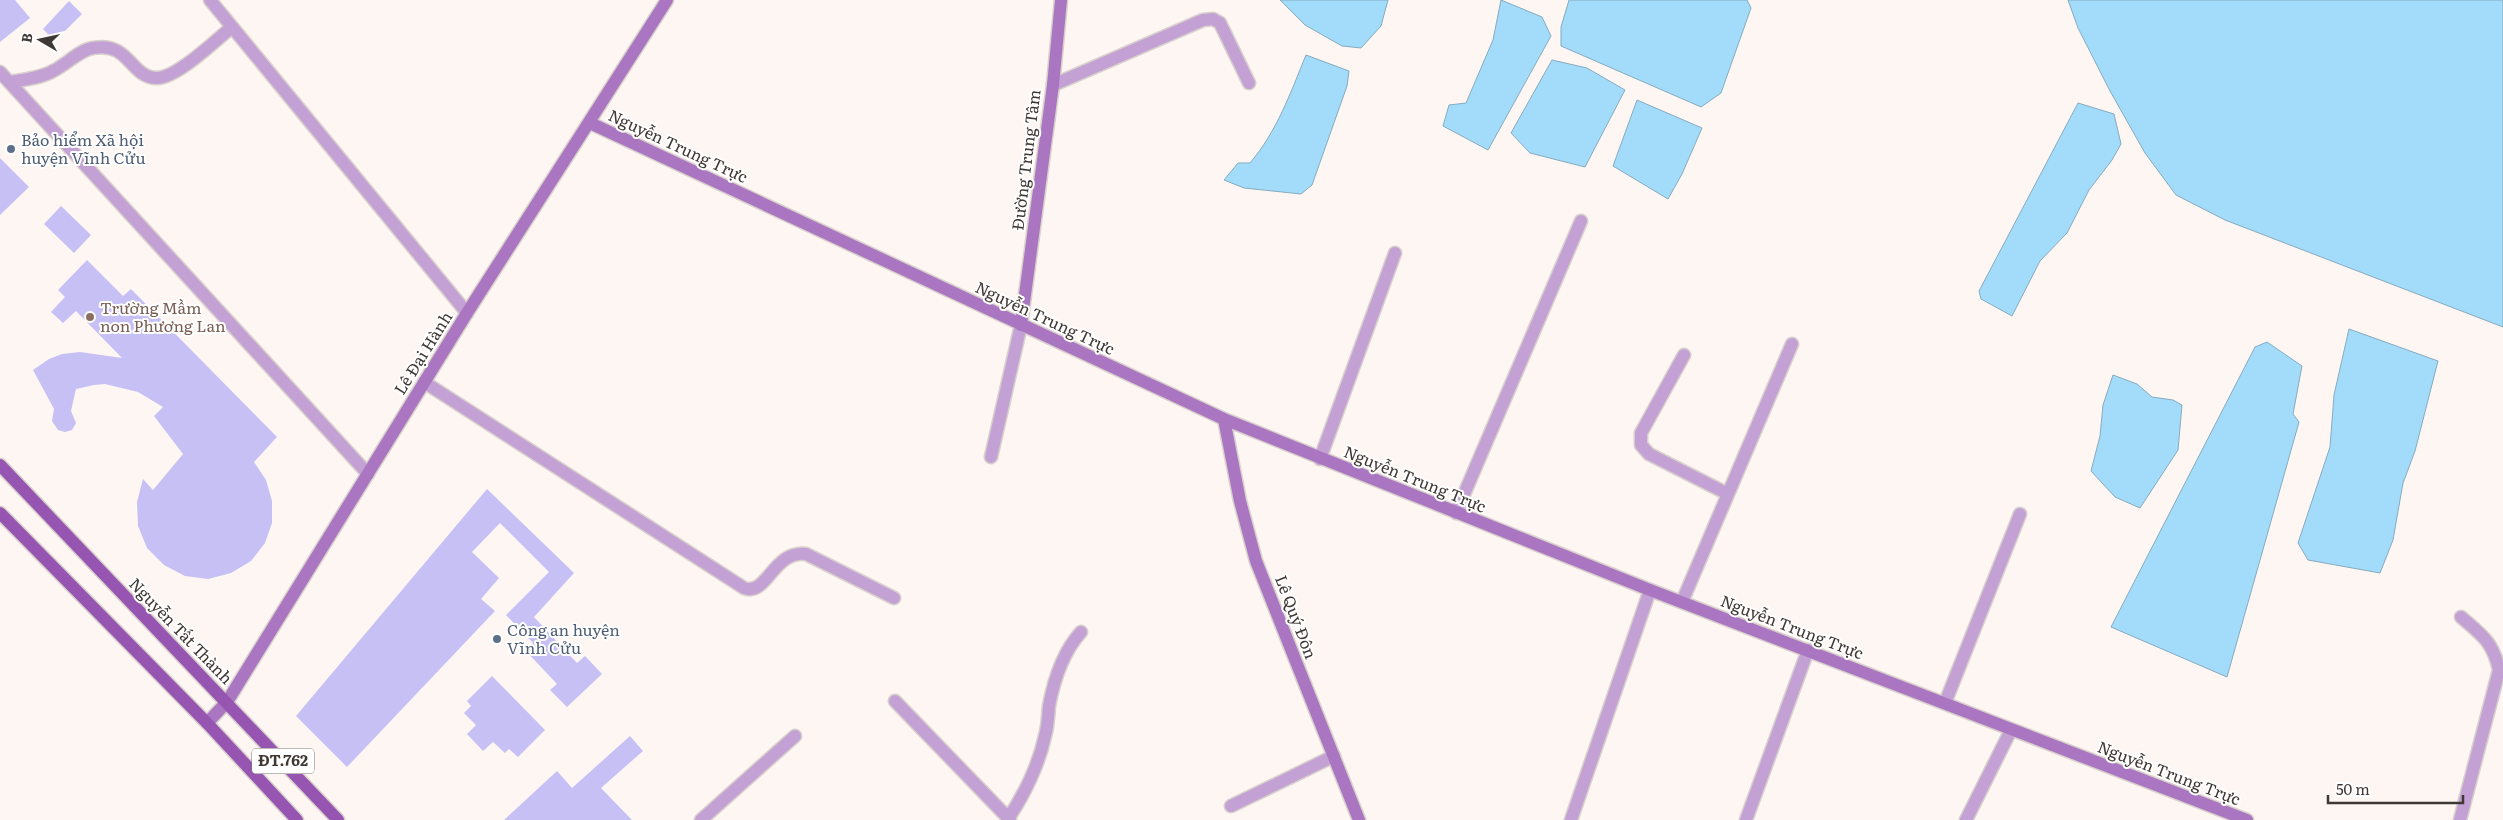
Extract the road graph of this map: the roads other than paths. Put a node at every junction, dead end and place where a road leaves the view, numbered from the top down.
1 (210, 0) edge
2 (667, 0) edge
3 (1061, 0) edge
4 (232, 27) junction
5 (0, 72) edge
6 (9, 82) junction
7 (1249, 83) dead end
8 (1053, 85) junction
9 (590, 123) junction
10 (1581, 221) dead end
11 (1395, 253) dead end
12 (467, 313) junction
13 (1021, 324) junction
14 (1792, 344) dead end
15 (1684, 354) dead end
16 (424, 382) junction
17 (1224, 419) junction
18 (991, 458) dead end
19 (1320, 459) junction
20 (0, 464) edge
21 (368, 474) junction
22 (1728, 494) junction
23 (0, 513) edge
24 (1456, 513) junction
25 (2020, 514) dead end
26 (1650, 590) junction
27 (894, 598) dead end
28 (1682, 602) junction
29 (2461, 617) dead end
30 (1081, 632) dead end
31 (1808, 650) junction
32 (895, 701) dead end
33 (227, 702) junction
34 (1945, 703) junction
35 (207, 723) junction
36 (2011, 730) junction
37 (795, 736) dead end
38 (1334, 756) junction
39 (1231, 806) dead end
40 (297, 820) edge
41 (338, 820) edge
42 (701, 820) edge
43 (1008, 820) edge
44 (1360, 820) edge
45 (1571, 820) edge
46 (1746, 820) edge
47 (1966, 820) edge
48 (2247, 820) edge
49 (2460, 820) edge

1 - 4 street
2 - 9 street, Lê Đại Hành
3 - 8 street, Đường Trung Tâm
4 - 6 street
4 - 12 street
5 - 6 street
6 - 21 street
7 - 8 street
8 - 13 street, Đường Trung Tâm
9 - 12 street, Lê Đại Hành
9 - 13 street, Nguyễn Trung Trực
10 - 24 street
11 - 19 street
12 - 16 street, Lê Đại Hành
13 - 17 street, Nguyễn Trung Trực
13 - 18 street
14 - 22 street
15 - 22 street
16 - 21 street, Lê Đại Hành
16 - 27 street
17 - 19 street, Nguyễn Trung Trực
17 - 38 street, Lê Quý Đôn
19 - 24 street, Nguyễn Trung Trực
20 - 33 main road, Nguyễn Tất Thành
21 - 33 street, Lê Đại Hành
22 - 28 street
23 - 35 main road
24 - 26 street, Nguyễn Trung Trực
25 - 34 street
26 - 28 street, Nguyễn Trung Trực
26 - 45 street
28 - 31 street, Nguyễn Trung Trực
29 - 49 street
30 - 43 street
31 - 34 street, Nguyễn Trung Trực
31 - 46 street
32 - 43 street
33 - 35 street, Lê Đại Hành
33 - 41 main road, Nguyễn Tất Thành / ĐT.762
34 - 36 street, Nguyễn Trung Trực
35 - 40 main road, ĐT.762
36 - 47 street
36 - 48 street, Nguyễn Trung Trực
37 - 42 street
38 - 39 street
38 - 44 street, Lê Quý Đôn

